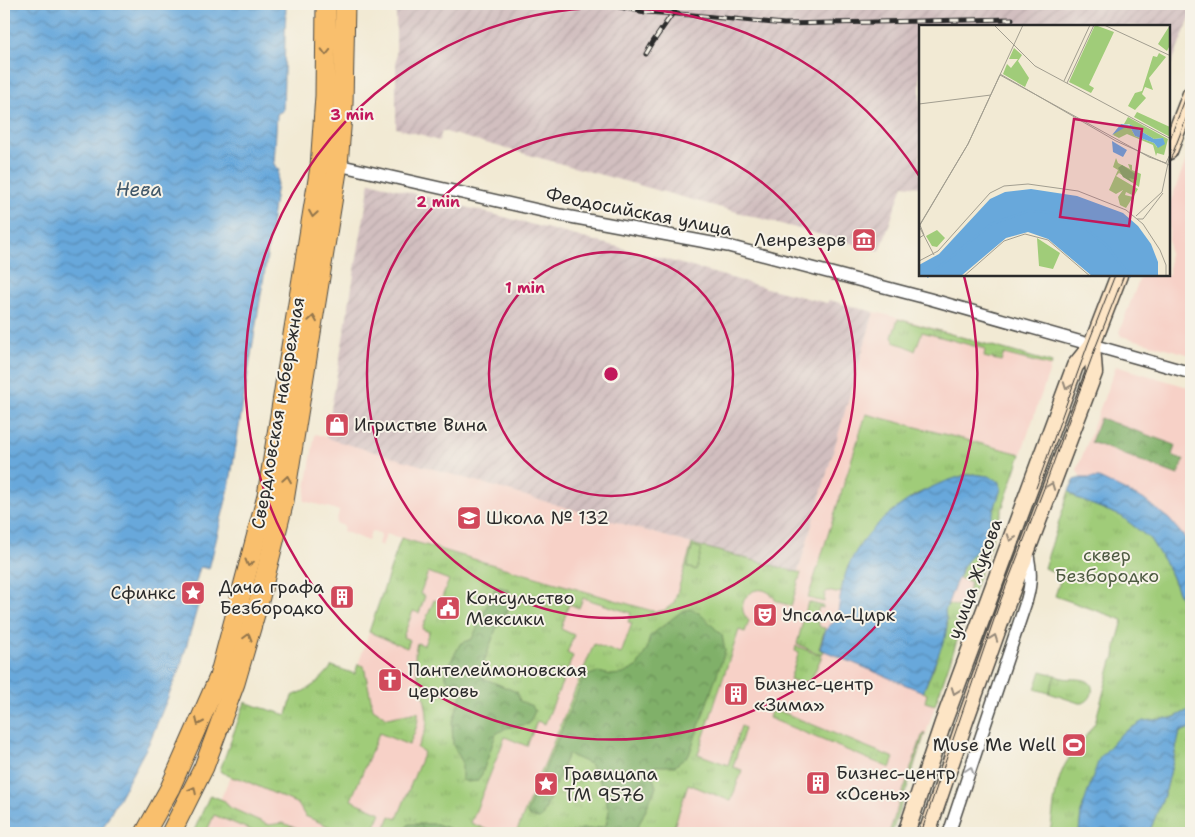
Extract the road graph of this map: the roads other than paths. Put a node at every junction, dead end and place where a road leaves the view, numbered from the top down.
1 (326, 4) edge
2 (344, 4) edge
3 (1191, 94) edge
4 (1170, 147) edge
5 (338, 165) junction
6 (1119, 276) edge
7 (1092, 344) junction
8 (1191, 373) edge
9 (1027, 548) junction
10 (145, 833) edge
11 (171, 833) edge
12 (906, 833) edge
13 (927, 833) edge
14 (949, 833) edge

1 -> 10 main road, Свердловская набережная
2 - 5 main road, Свердловская набережная
3 - 4 street
5 - 7 street, Феодосийская улица
11 -> 5 main road, Свердловская набережная
6 - 7 street, улица Жукова
7 - 8 street, Феодосийская улица
9 -> 7 street, улица Жукова
7 -> 12 street, улица Жукова
13 -> 9 street, улица Жукова
14 -> 9 street

